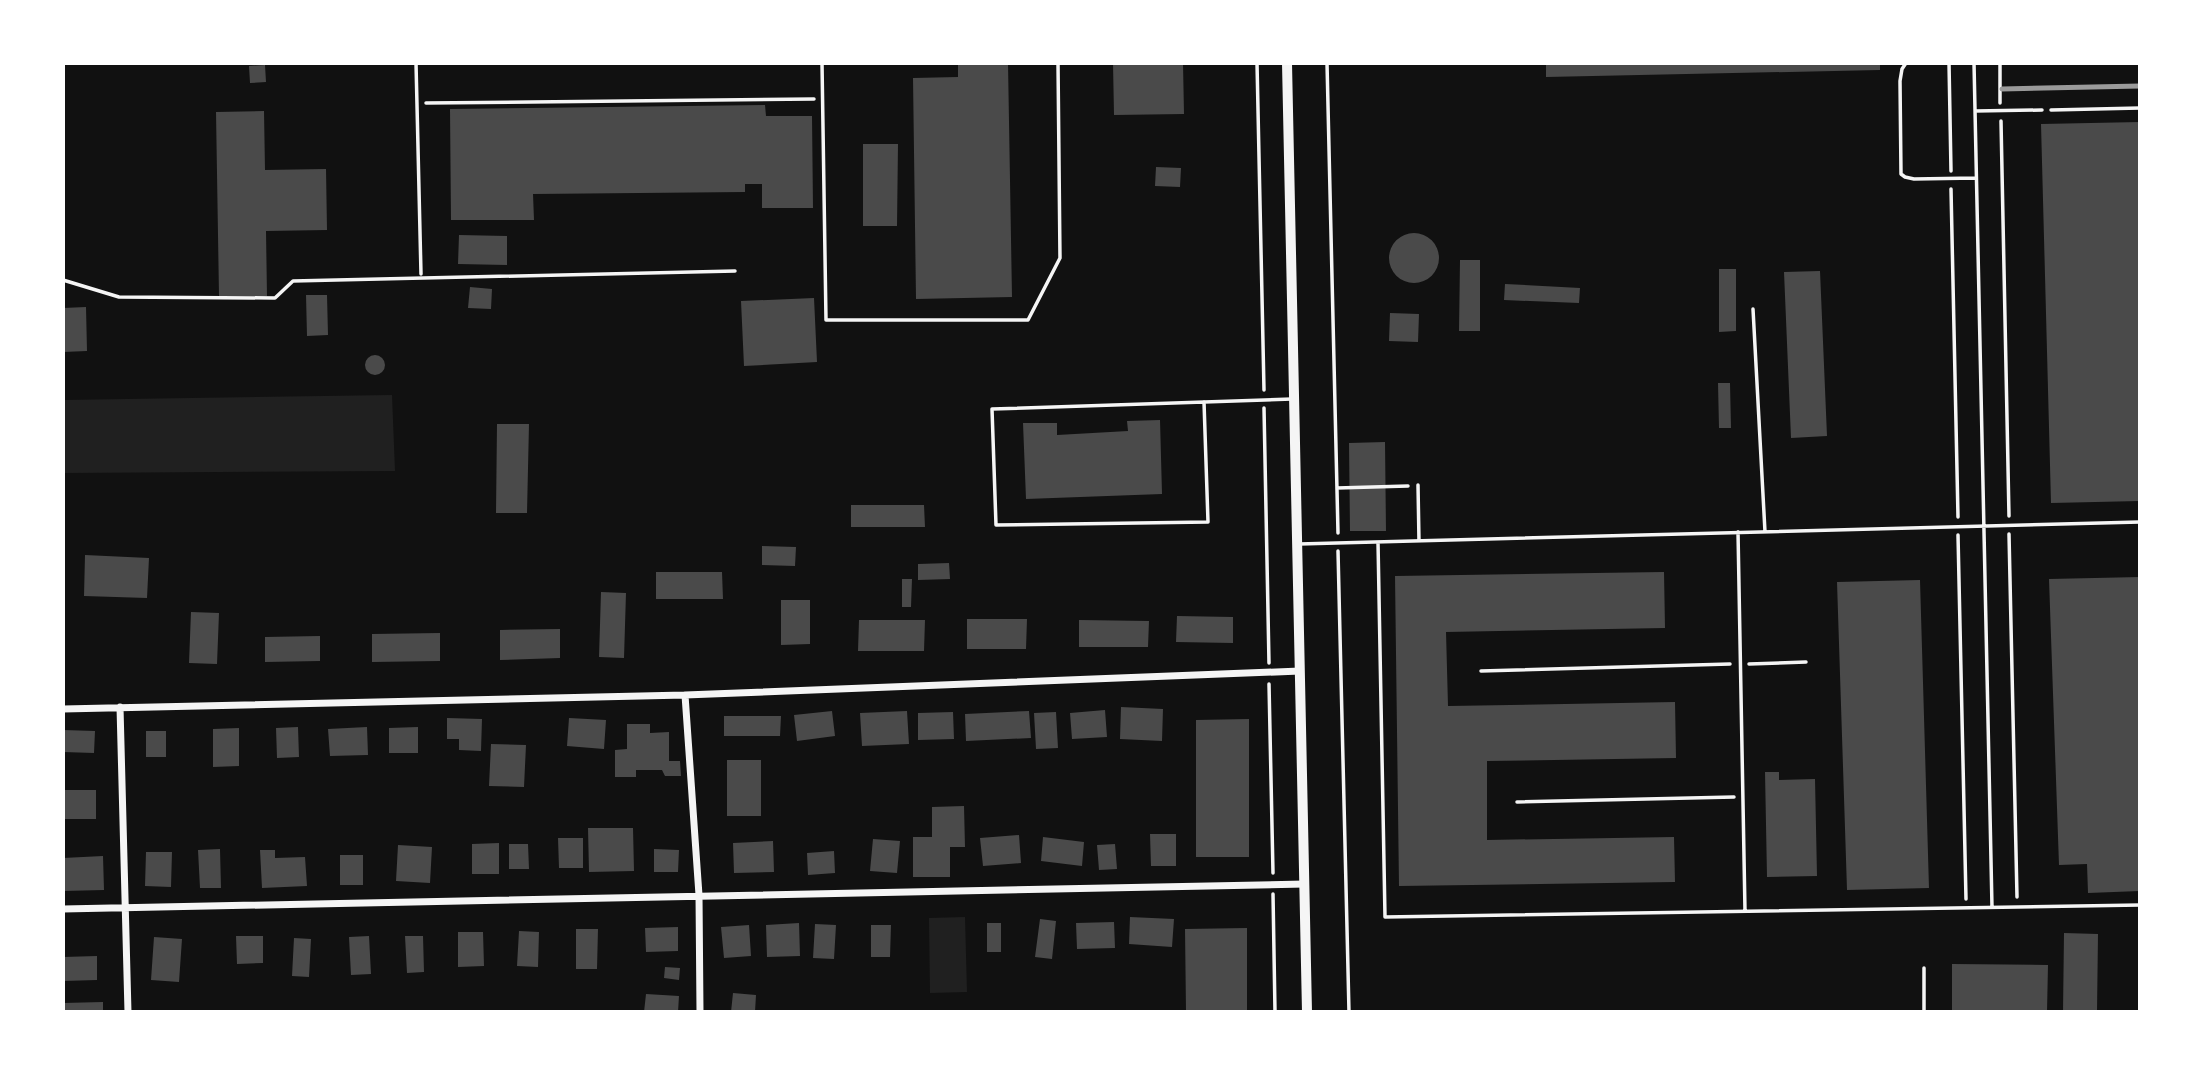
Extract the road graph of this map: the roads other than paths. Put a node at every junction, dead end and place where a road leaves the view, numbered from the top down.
1 (416, 63) edge
2 (822, 63) edge
3 (1058, 63) edge
4 (1287, 63) edge
5 (1906, 63) edge
6 (1974, 63) edge
7 (2042, 110) road end
8 (1975, 111) junction
9 (1976, 178) junction
10 (735, 271) dead end
11 (421, 274) dead end
12 (63, 280) edge
13 (1753, 309) dead end
14 (1294, 398) junction
15 (1204, 402) junction
16 (1418, 485) road end
17 (2140, 522) edge
18 (1984, 526) junction
19 (1738, 532) junction
20 (1765, 532) junction
21 (1419, 541) junction
22 (1378, 542) junction
23 (1297, 544) junction
24 (1300, 671) junction
25 (685, 695) junction
26 (120, 707) junction
27 (63, 709) edge
28 (1305, 884) junction
29 (699, 895) junction
30 (2140, 905) edge
31 (1992, 907) junction
32 (126, 908) junction
33 (63, 909) edge
34 (1745, 911) junction
35 (1924, 968) dead end
36 (128, 1012) edge
37 (700, 1012) edge
38 (1307, 1012) edge
39 (1924, 1012) edge

1 - 11 lane
2 - 3 lane
4 - 14 main road
5 - 9 lane
6 - 8 lane
7 - 8 lane
8 - 9 lane
9 - 18 lane
10 - 12 lane
13 - 20 lane
14 - 15 lane
14 - 23 main road
15 - 15 lane
16 - 21 lane
17 - 18 lane
18 - 20 lane
18 - 31 lane
19 - 20 lane
19 - 21 lane
19 - 34 lane
21 - 22 lane
22 - 23 lane
22 - 34 lane
23 - 24 main road
24 - 25 street
24 - 28 main road
25 - 26 street
25 - 29 street
26 - 27 street
26 - 32 street
28 - 29 street
28 - 38 main road
29 - 32 street
29 - 37 street
30 - 31 lane
31 - 34 lane
32 - 33 street
32 - 36 street
35 - 39 lane

